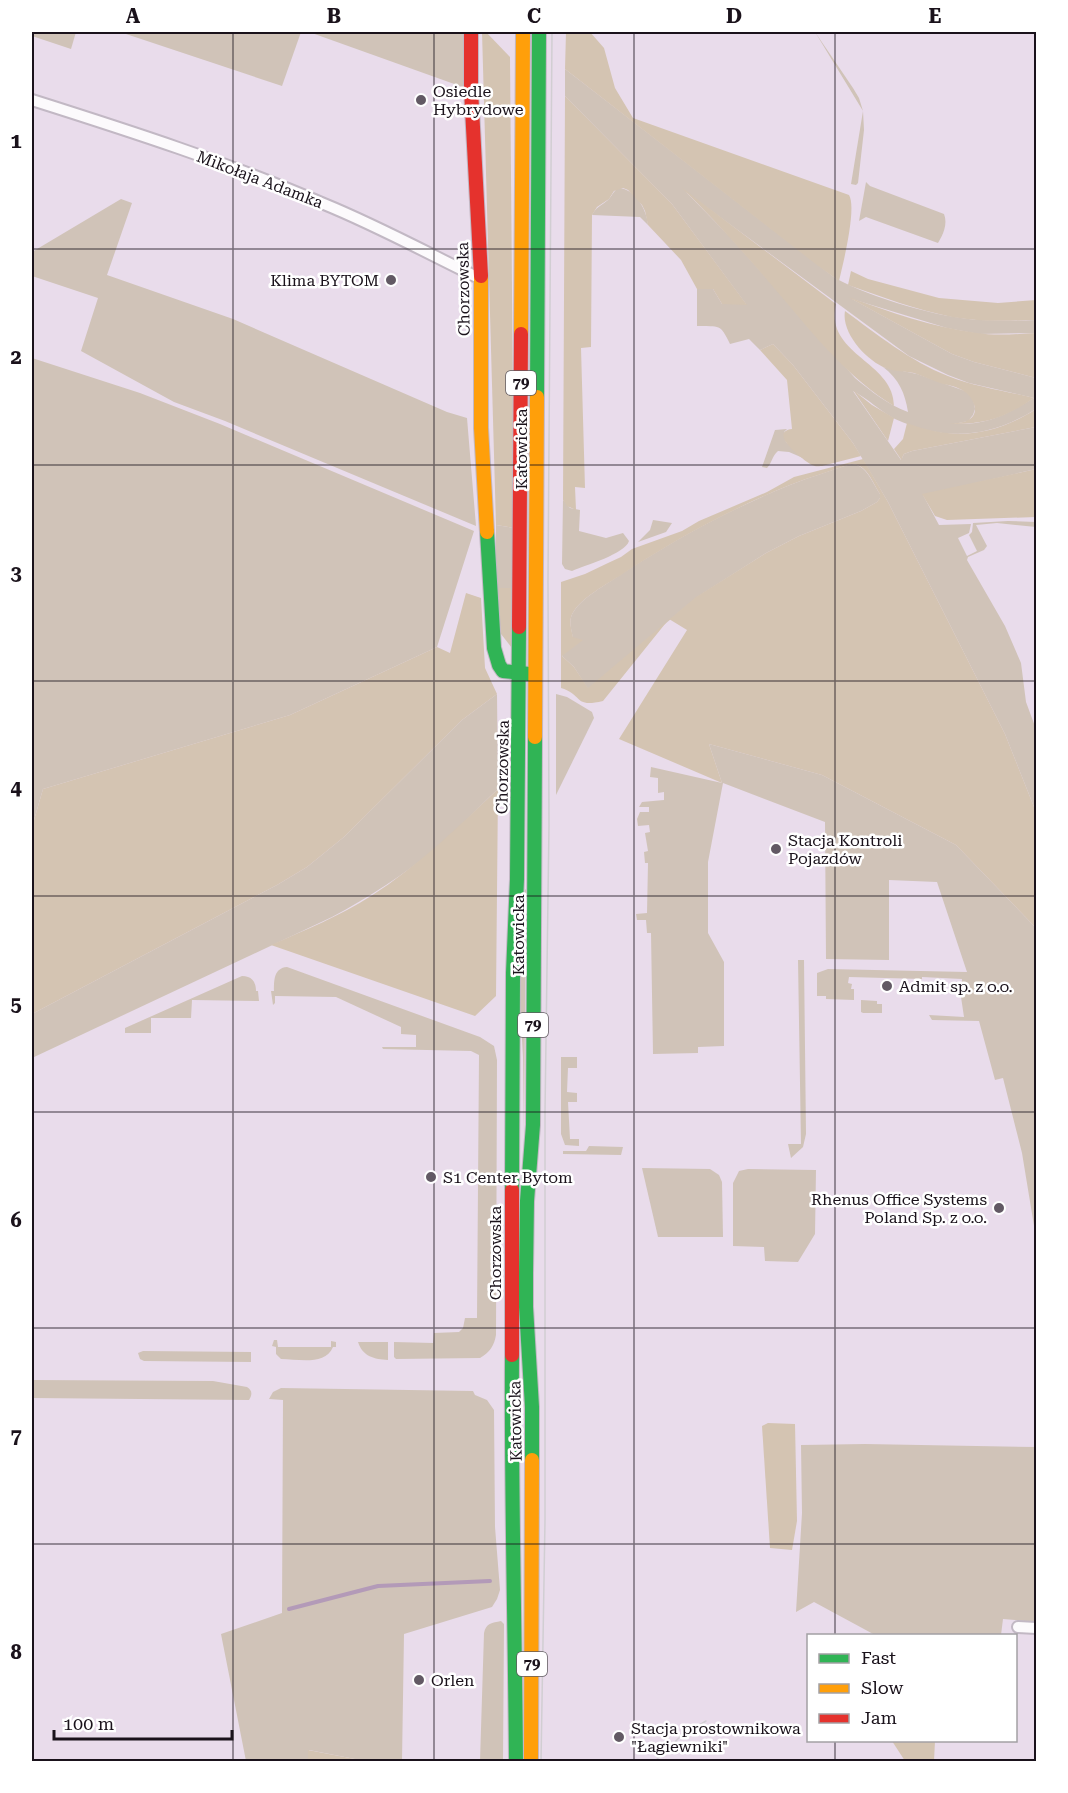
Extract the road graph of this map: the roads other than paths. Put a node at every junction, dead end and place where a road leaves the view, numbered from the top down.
1 (471, 32) edge
2 (523, 32) edge
3 (539, 32) edge
4 (32, 100) edge
5 (481, 279) junction
6 (519, 673) junction
7 (536, 677) junction
8 (1018, 1627) dead end
9 (1036, 1628) edge
10 (516, 1761) edge
11 (531, 1761) edge

1 - 5 main road, Chorzowska
2 - 6 main road, Chorzowska / 79
3 - 7 main road, Katowicka / 79
4 - 5 street, Mikołaja Adamka
5 - 6 main road, Chorzowska
6 - 7 main road
6 - 10 main road, Chorzowska / 79
7 - 11 main road, Katowicka / 79
8 - 9 street

